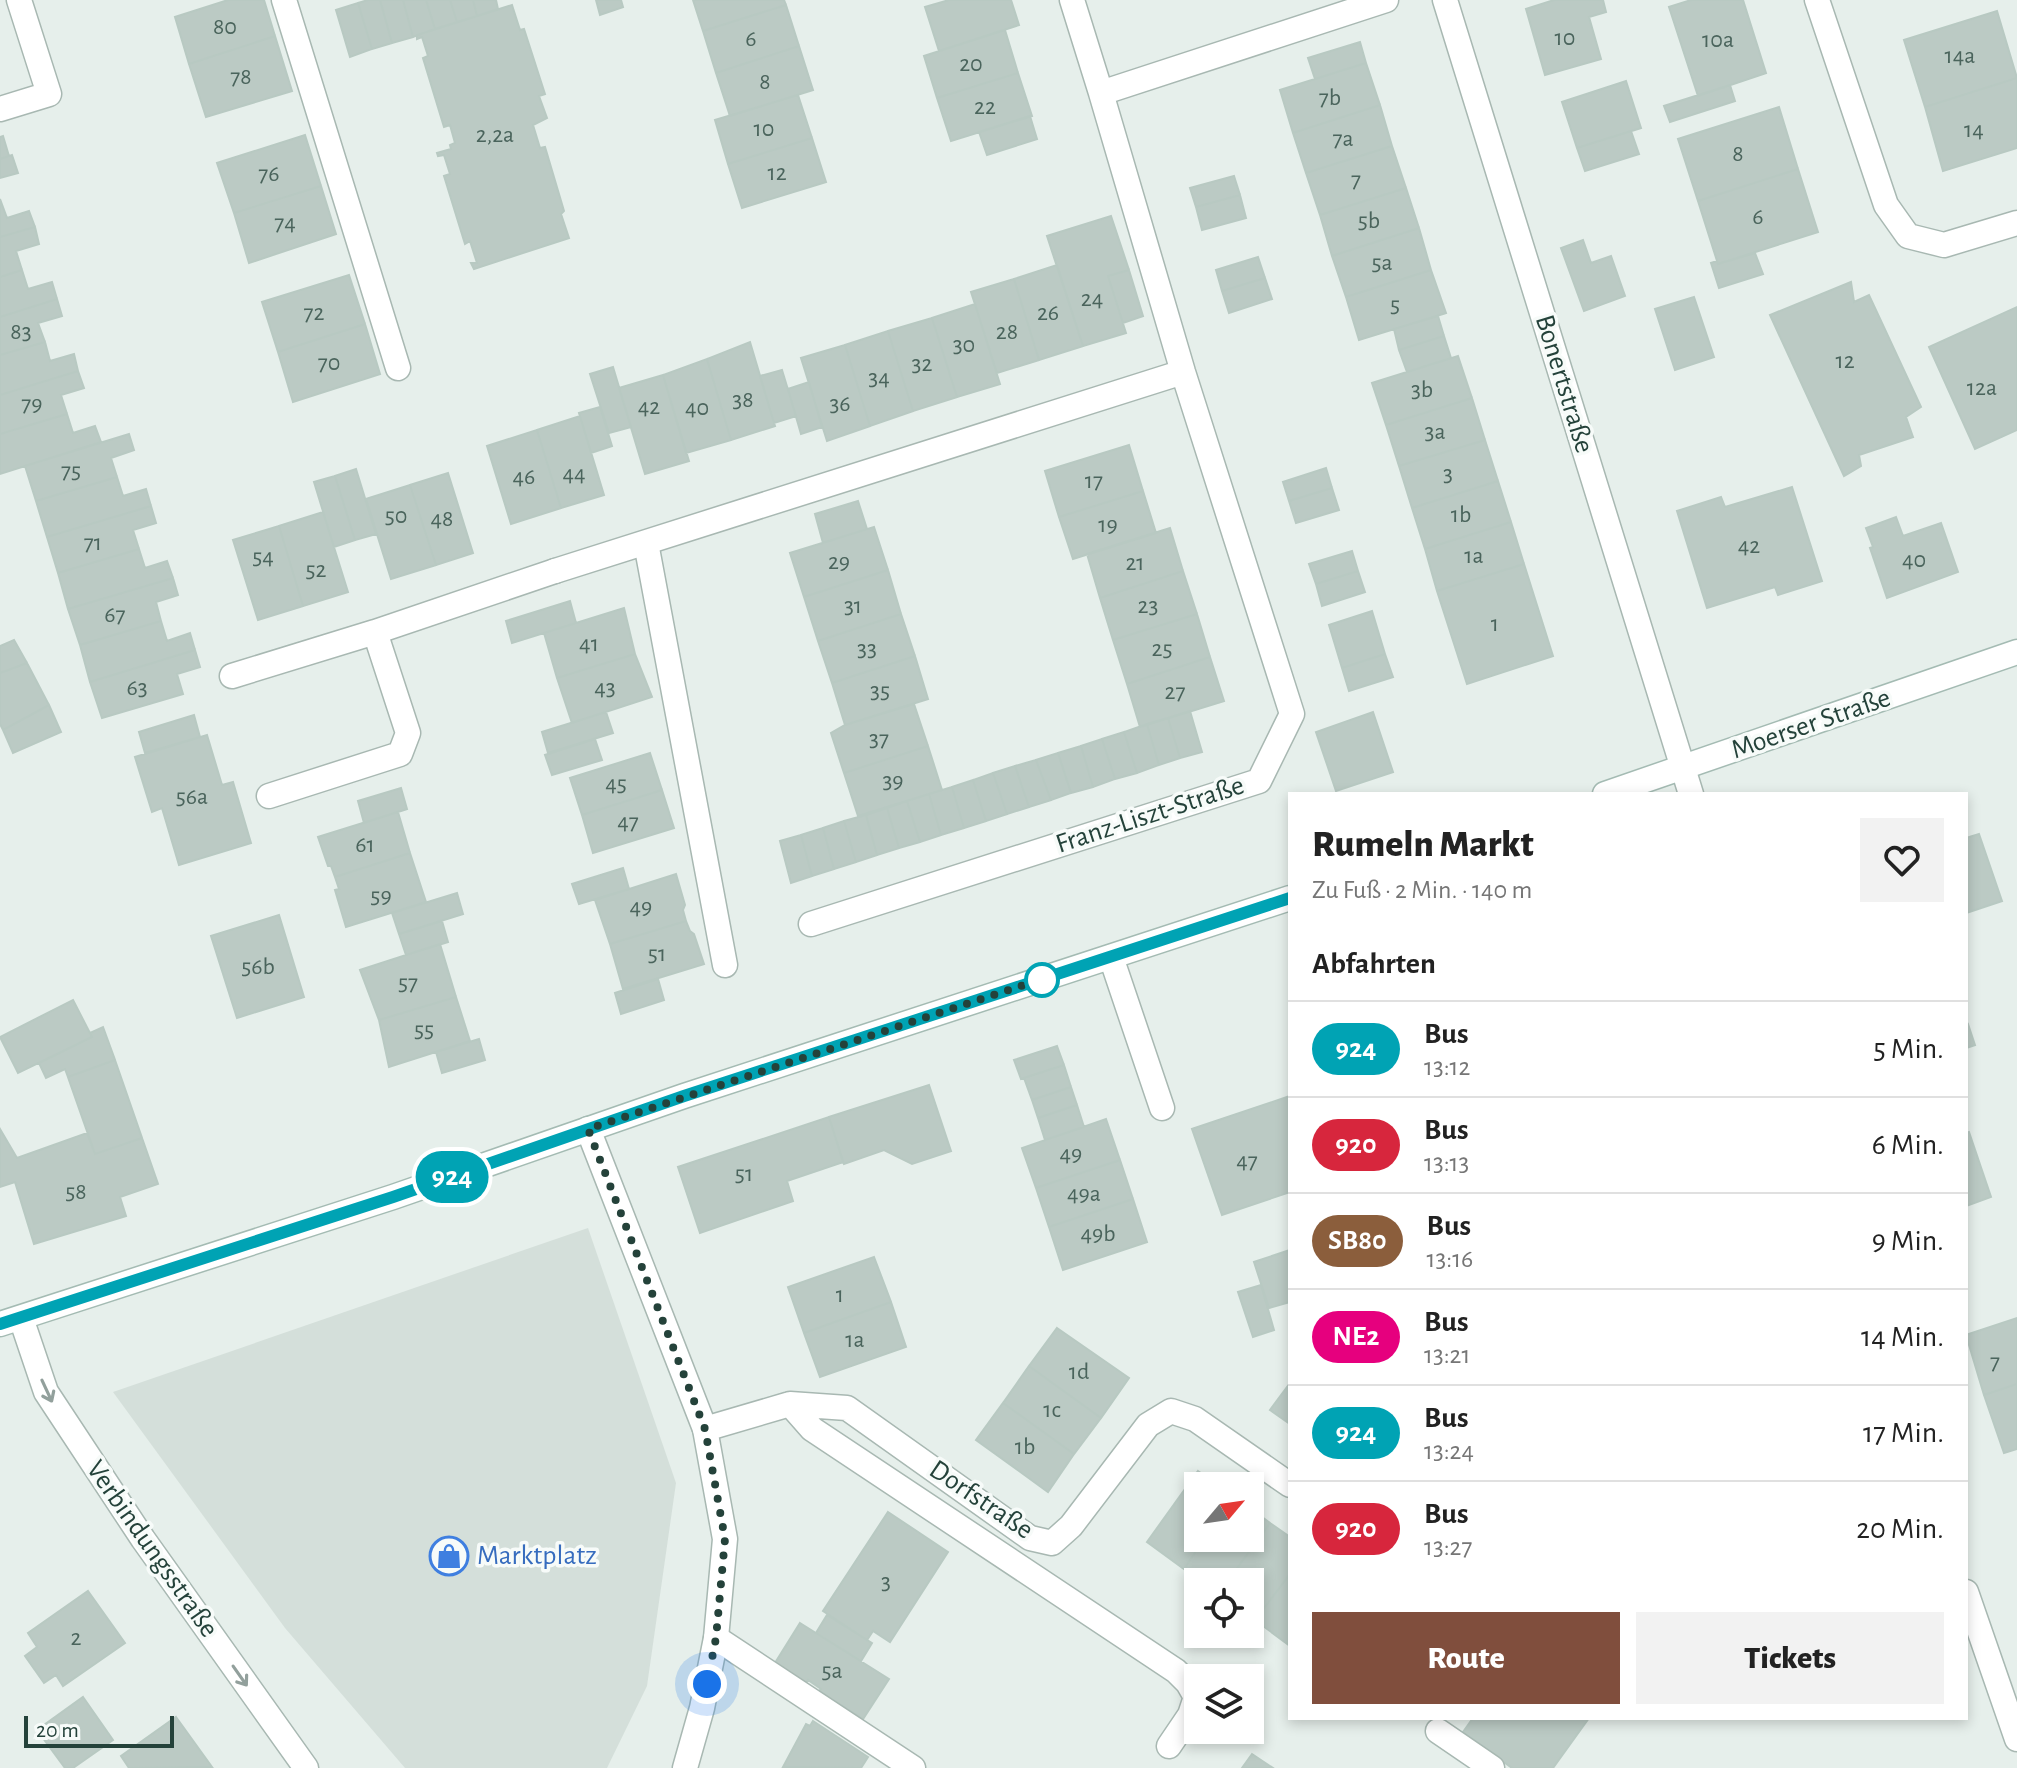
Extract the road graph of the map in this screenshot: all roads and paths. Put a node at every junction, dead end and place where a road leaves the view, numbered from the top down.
1 (17, 0) edge
2 (284, 0) edge
3 (1072, 0) edge
4 (1386, 0) edge
5 (1445, 0) edge
6 (1817, 0) edge
7 (0, 5) edge
8 (1101, 93) junction
9 (0, 109) edge
10 (2017, 223) edge
11 (398, 368) dead end
12 (1183, 372) junction
13 (646, 543) junction
14 (375, 632) junction
15 (2017, 652) edge
16 (232, 676) dead end
17 (1682, 769) junction
18 (1611, 792) edge
19 (1690, 792) edge
20 (269, 796) dead end
21 (1288, 899) edge
22 (811, 924) dead end
23 (1111, 957) junction
24 (725, 965) dead end
25 (1162, 1108) dead end
26 (588, 1129) junction
27 (10, 1321) edge
28 (790, 1404) junction
29 (705, 1429) junction
30 (1288, 1484) edge
31 (1968, 1598) edge
32 (716, 1638) junction
33 (1438, 1731) dead end
34 (2017, 1739) edge
35 (1169, 1746) dead end
36 (306, 1768) edge
37 (685, 1768) edge
38 (913, 1768) edge
39 (1492, 1768) edge

1 - 7 street
1 - 9 street
2 - 11 street
3 - 8 street, Franz-Liszt-Straße
4 - 8 street
5 - 17 street, Bonertstraße
6 - 10 street
8 - 12 street, Franz-Liszt-Straße
12 - 13 street
12 - 22 street, Franz-Liszt-Straße
13 - 14 street
13 - 24 street
14 - 16 street
14 - 20 street
15 - 17 street, Moerser Straße
17 - 18 street, Moerser Straße
17 - 19 street, Bonertstraße
21 - 23 street
23 - 25 street
23 - 26 street
26 - 27 street
26 - 29 street
27 -> 36 street, Verbindungsstraße
28 - 29 street, Dorfstraße
28 - 30 street, Dorfstraße
28 - 35 street
29 - 32 street
31 - 34 street
32 - 37 street
32 - 38 street
33 - 39 street

